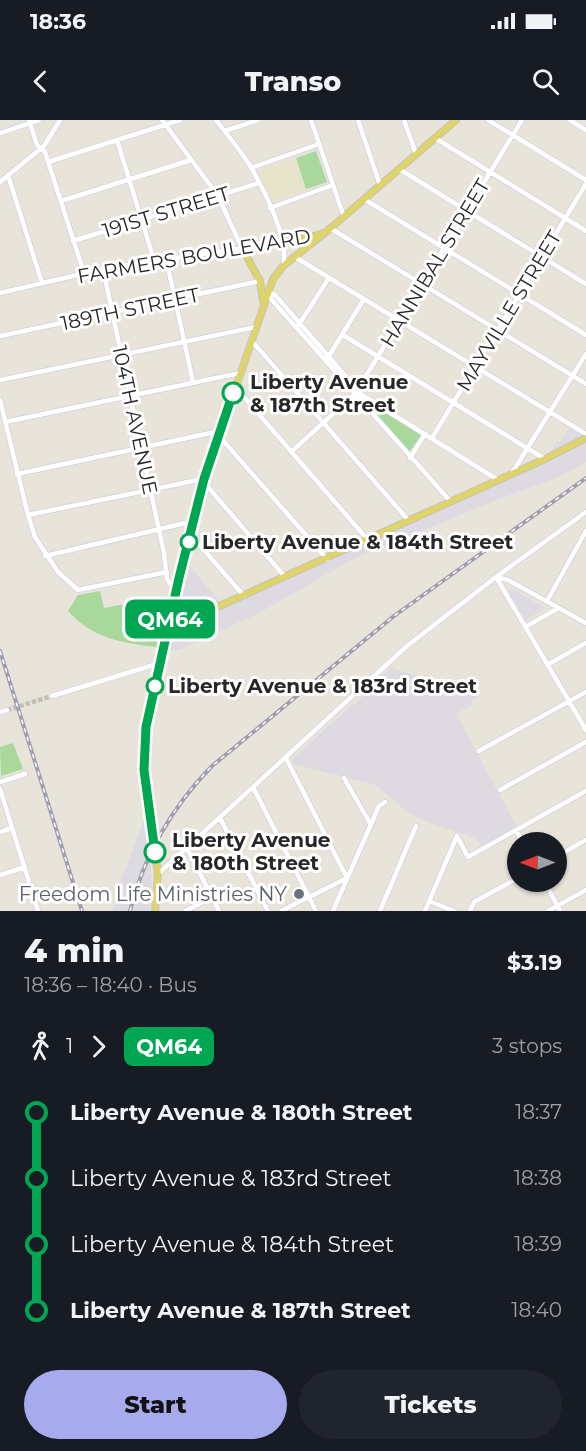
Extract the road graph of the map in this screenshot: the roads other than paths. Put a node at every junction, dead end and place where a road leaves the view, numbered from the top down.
1 (39, 120) edge
2 (60, 120) edge
3 (180, 120) edge
4 (216, 120) edge
5 (258, 120) edge
6 (311, 120) edge
7 (358, 120) edge
8 (404, 120) edge
9 (488, 120) edge
10 (522, 120) edge
11 (570, 120) edge
12 (452, 121) edge
13 (29, 122) edge
14 (164, 122) edge
15 (586, 130) edge
16 (225, 131) junction
17 (0, 132) edge
18 (513, 135) junction
19 (435, 138) junction
20 (117, 140) junction
21 (319, 144) junction
22 (41, 148) junction
23 (416, 154) junction
24 (191, 160) junction
25 (48, 162) junction
26 (251, 168) junction
27 (399, 169) junction
28 (490, 172) junction
29 (8, 176) junction
30 (129, 180) junction
31 (0, 182) edge
32 (586, 182) edge
33 (259, 183) junction
34 (333, 185) junction
35 (380, 185) junction
36 (218, 196) junction
37 (364, 199) junction
38 (61, 201) junction
39 (270, 208) junction
40 (467, 211) junction
41 (344, 217) junction
42 (566, 218) junction
43 (142, 220) junction
44 (328, 230) junction
45 (586, 231) edge
46 (73, 241) junction
47 (283, 241) junction
48 (242, 248) junction
49 (444, 248) junction
50 (542, 256) junction
51 (295, 257) junction
52 (166, 258) junction
53 (154, 260) junction
54 (283, 266) junction
55 (103, 269) junction
56 (84, 273) junction
57 (329, 278) junction
58 (260, 281) junction
59 (42, 283) junction
60 (422, 284) junction
61 (586, 284) edge
62 (0, 291) edge
63 (269, 293) junction
64 (520, 294) junction
65 (175, 299) junction
66 (364, 299) junction
67 (263, 305) junction
68 (112, 312) junction
69 (400, 321) junction
70 (298, 326) junction
71 (256, 327) junction
72 (497, 330) junction
73 (343, 334) junction
74 (586, 335) edge
75 (0, 336) edge
76 (251, 340) junction
77 (184, 341) junction
78 (586, 354) edge
79 (121, 355) junction
80 (378, 356) junction
81 (327, 359) junction
82 (475, 366) junction
83 (240, 373) junction
84 (573, 376) junction
85 (0, 380) edge
86 (193, 382) junction
87 (586, 384) edge
88 (235, 387) junction
89 (357, 392) junction
90 (130, 396) junction
91 (0, 400) edge
92 (454, 402) junction
93 (550, 412) junction
94 (5, 422) junction
95 (324, 423) junction
96 (219, 433) junction
97 (425, 434) junction
98 (586, 436) edge
99 (432, 438) junction
100 (141, 448) junction
101 (529, 448) junction
102 (291, 452) junction
103 (410, 458) junction
104 (522, 459) junction
105 (545, 459) junction
106 (523, 469) junction
107 (512, 473) junction
108 (17, 474) junction
109 (498, 480) junction
110 (204, 483) junction
111 (150, 490) junction
112 (451, 502) junction
113 (586, 512) edge
114 (27, 515) junction
115 (409, 521) junction
116 (194, 522) junction
117 (159, 530) junction
118 (586, 531) edge
119 (191, 535) junction
120 (368, 540) junction
121 (45, 555) junction
122 (327, 559) junction
123 (167, 572) junction
124 (496, 577) junction
125 (179, 578) junction
126 (285, 578) junction
127 (178, 586) junction
128 (244, 596) junction
129 (547, 601) junction
130 (559, 608) junction
131 (585, 620) edge
132 (168, 627) junction
133 (525, 627) junction
134 (586, 643) edge
135 (160, 663) junction
136 (547, 665) junction
137 (586, 692) edge
138 (52, 696) tunnel mouth
139 (569, 701) junction
140 (7, 710) tunnel mouth
141 (0, 712) edge
142 (586, 730) edge
143 (586, 742) edge
144 (479, 751) dead end
145 (286, 758) junction
146 (25, 774) dead end
147 (344, 778) dead end
148 (0, 782) edge
149 (253, 787) junction
150 (0, 789) edge
151 (500, 790) dead end
152 (586, 791) edge
153 (385, 802) dead end
154 (220, 818) junction
155 (371, 825) junction
156 (416, 826) dead end
157 (12, 828) junction
158 (516, 830) joint
159 (0, 832) edge
160 (586, 840) edge
161 (187, 848) junction
162 (567, 851) edge
163 (25, 867) junction
164 (158, 874) junction
165 (0, 875) edge
166 (348, 878) junction
167 (507, 884) edge
168 (586, 890) edge
169 (550, 892) edge
170 (309, 897) junction
171 (211, 898) junction
172 (429, 901) junction
173 (559, 908) edge
174 (38, 911) edge
175 (155, 911) edge
176 (185, 911) edge
177 (219, 911) edge
178 (268, 911) edge
179 (281, 911) edge
180 (316, 911) edge
181 (333, 911) edge
182 (380, 911) edge
183 (425, 911) edge
184 (454, 911) edge
185 (470, 911) edge
186 (548, 911) edge

1 - 13 street
2 - 22 street
3 - 14 street
4 - 16 street
5 - 16 street
6 - 21 street
7 - 35 street
8 - 23 street
9 - 18 street
10 - 18 street, HANNIBAL STREET
11 - 15 street
12 - 19 main road, FARMERS BOULEVARD
13 - 17 street
13 - 22 street
14 - 20 street
14 - 24 street
16 - 26 street
18 - 28 street, HANNIBAL STREET
18 - 32 street
19 - 23 main road, FARMERS BOULEVARD
19 - 28 street
20 - 25 street
20 - 30 street
21 - 26 street, 191ST STREET
21 - 34 street
22 - 25 street
22 - 29 street
23 - 27 main road, FARMERS BOULEVARD
24 - 30 street
24 - 36 street
25 - 38 street
26 - 33 street
27 - 35 main road, FARMERS BOULEVARD
27 - 40 street
28 - 40 street, HANNIBAL STREET
28 - 42 street
29 - 31 street
29 - 59 street
30 - 38 street
30 - 43 street
32 - 42 street, MAYVILLE STREET
33 - 36 street, 191ST STREET
33 - 39 street
34 - 39 street
34 - 41 street
35 - 37 main road, FARMERS BOULEVARD
36 - 43 street, 191ST STREET
36 - 48 street
37 - 41 main road, FARMERS BOULEVARD
37 - 49 street
38 - 46 street
39 - 47 street
40 - 49 street, HANNIBAL STREET
40 - 50 street
41 - 44 main road, FARMERS BOULEVARD
42 - 45 street
42 - 50 street, MAYVILLE STREET
43 - 46 street, 191ST STREET
43 - 53 street
44 - 47 main road, FARMERS BOULEVARD
44 - 51 main road
44 - 60 street
46 - 56 street
47 - 48 main road, FARMERS BOULEVARD
47 - 54 street
48 - 52 street, FARMERS BOULEVARD
48 - 58 main road
49 - 60 street, HANNIBAL STREET
49 - 64 street
50 - 61 street
50 - 64 street, MAYVILLE STREET
51 - 54 main road
51 - 57 street
52 - 53 street, FARMERS BOULEVARD
52 - 65 street
53 - 55 street, FARMERS BOULEVARD
54 - 63 main road
55 - 56 street, FARMERS BOULEVARD
55 - 68 street, 104TH AVENUE
56 - 59 street, FARMERS BOULEVARD
57 - 66 street
57 - 70 street
58 - 65 street, 189TH STREET
58 - 67 main road
59 - 62 street, FARMERS BOULEVARD
60 - 69 street, HANNIBAL STREET
60 - 72 street
63 - 67 main road
63 - 70 street
64 - 72 street, MAYVILLE STREET
64 - 74 street
65 - 68 street, 189TH STREET
65 - 77 street
66 - 69 street
66 - 73 street
67 - 71 main road
68 - 75 street, 189TH STREET
68 - 79 street, 104TH AVENUE
69 - 80 street, HANNIBAL STREET
69 - 82 street
70 - 81 street
71 - 76 main road
71 - 77 street
72 - 82 street, MAYVILLE STREET
72 - 84 street
73 - 80 street
73 - 81 street
76 - 83 main road
76 - 95 street
77 - 79 street
77 - 86 street
78 - 84 street
79 - 85 street
79 - 90 street, 104TH AVENUE
80 - 89 street, HANNIBAL STREET
80 - 92 street
81 - 89 street
82 - 92 street, MAYVILLE STREET
82 - 93 street
83 - 86 street
83 - 88 main road
84 - 87 street
84 - 93 street
86 - 90 street
88 - 96 main road
88 - 102 street
89 - 95 street, HANNIBAL STREET
89 - 97 street
89 - 103 street
90 - 94 street
90 - 100 street, 104TH AVENUE
91 - 94 street
92 - 99 street, MAYVILLE STREET
92 - 101 street
93 - 98 street
93 - 101 street
94 - 108 street
95 - 102 street, HANNIBAL STREET
95 - 115 street
96 - 100 street
96 - 110 main road
96 - 122 street
97 - 99 street
97 - 103 street
98 - 105 main road
99 - 109 street
100 - 108 street
100 - 111 street, 104TH AVENUE
101 - 104 street
101 - 105 street
102 - 120 street
103 - 112 street
104 - 106 street
104 - 107 street
105 - 106 main road
106 - 107 main road
107 - 109 main road
108 - 114 street
109 - 112 main road
110 - 111 street
110 - 116 main road
110 - 126 street
111 - 114 street
111 - 117 street, 104TH AVENUE
112 - 115 main road
113 - 124 street
114 - 121 street
115 - 120 main road
116 - 117 street
116 - 119 main road
117 - 121 street
117 - 123 street, 104TH AVENUE
118 - 129 street
119 - 125 main road
119 - 128 street
120 - 122 main road
121 - 123 street
122 - 126 main road
123 - 125 street
123 - 127 street, 104TH AVENUE
124 - 129 street
124 - 133 street
124 - 145 street
125 - 127 main road
126 - 128 main road
127 - 132 main road
128 - 132 main road
129 - 130 street
130 - 131 street
130 - 133 street
132 - 135 main road
133 - 136 street
134 - 136 street
135 - 138 street
135 - 164 main road
136 - 139 street
137 - 139 street
139 - 142 street
139 - 144 street
140 - 141 street
143 - 151 street
145 - 149 street
145 - 166 street
146 - 148 street
147 - 155 street
149 - 154 street
149 - 170 street
150 - 157 street
152 - 158 street
153 - 155 street
154 - 161 street
154 - 178 street
155 - 166 street
156 - 182 street
157 - 159 street
157 - 163 street
158 - 172 street
160 - 162 street
161 - 164 street
161 - 171 street
163 - 165 street
163 - 174 street
164 - 175 main road
166 - 170 street
166 - 181 street
167 - 185 street
168 - 173 street
169 - 173 street
170 - 179 street
170 - 180 street
171 - 176 street
171 - 177 street
172 - 183 street
172 - 184 street
173 - 186 street

